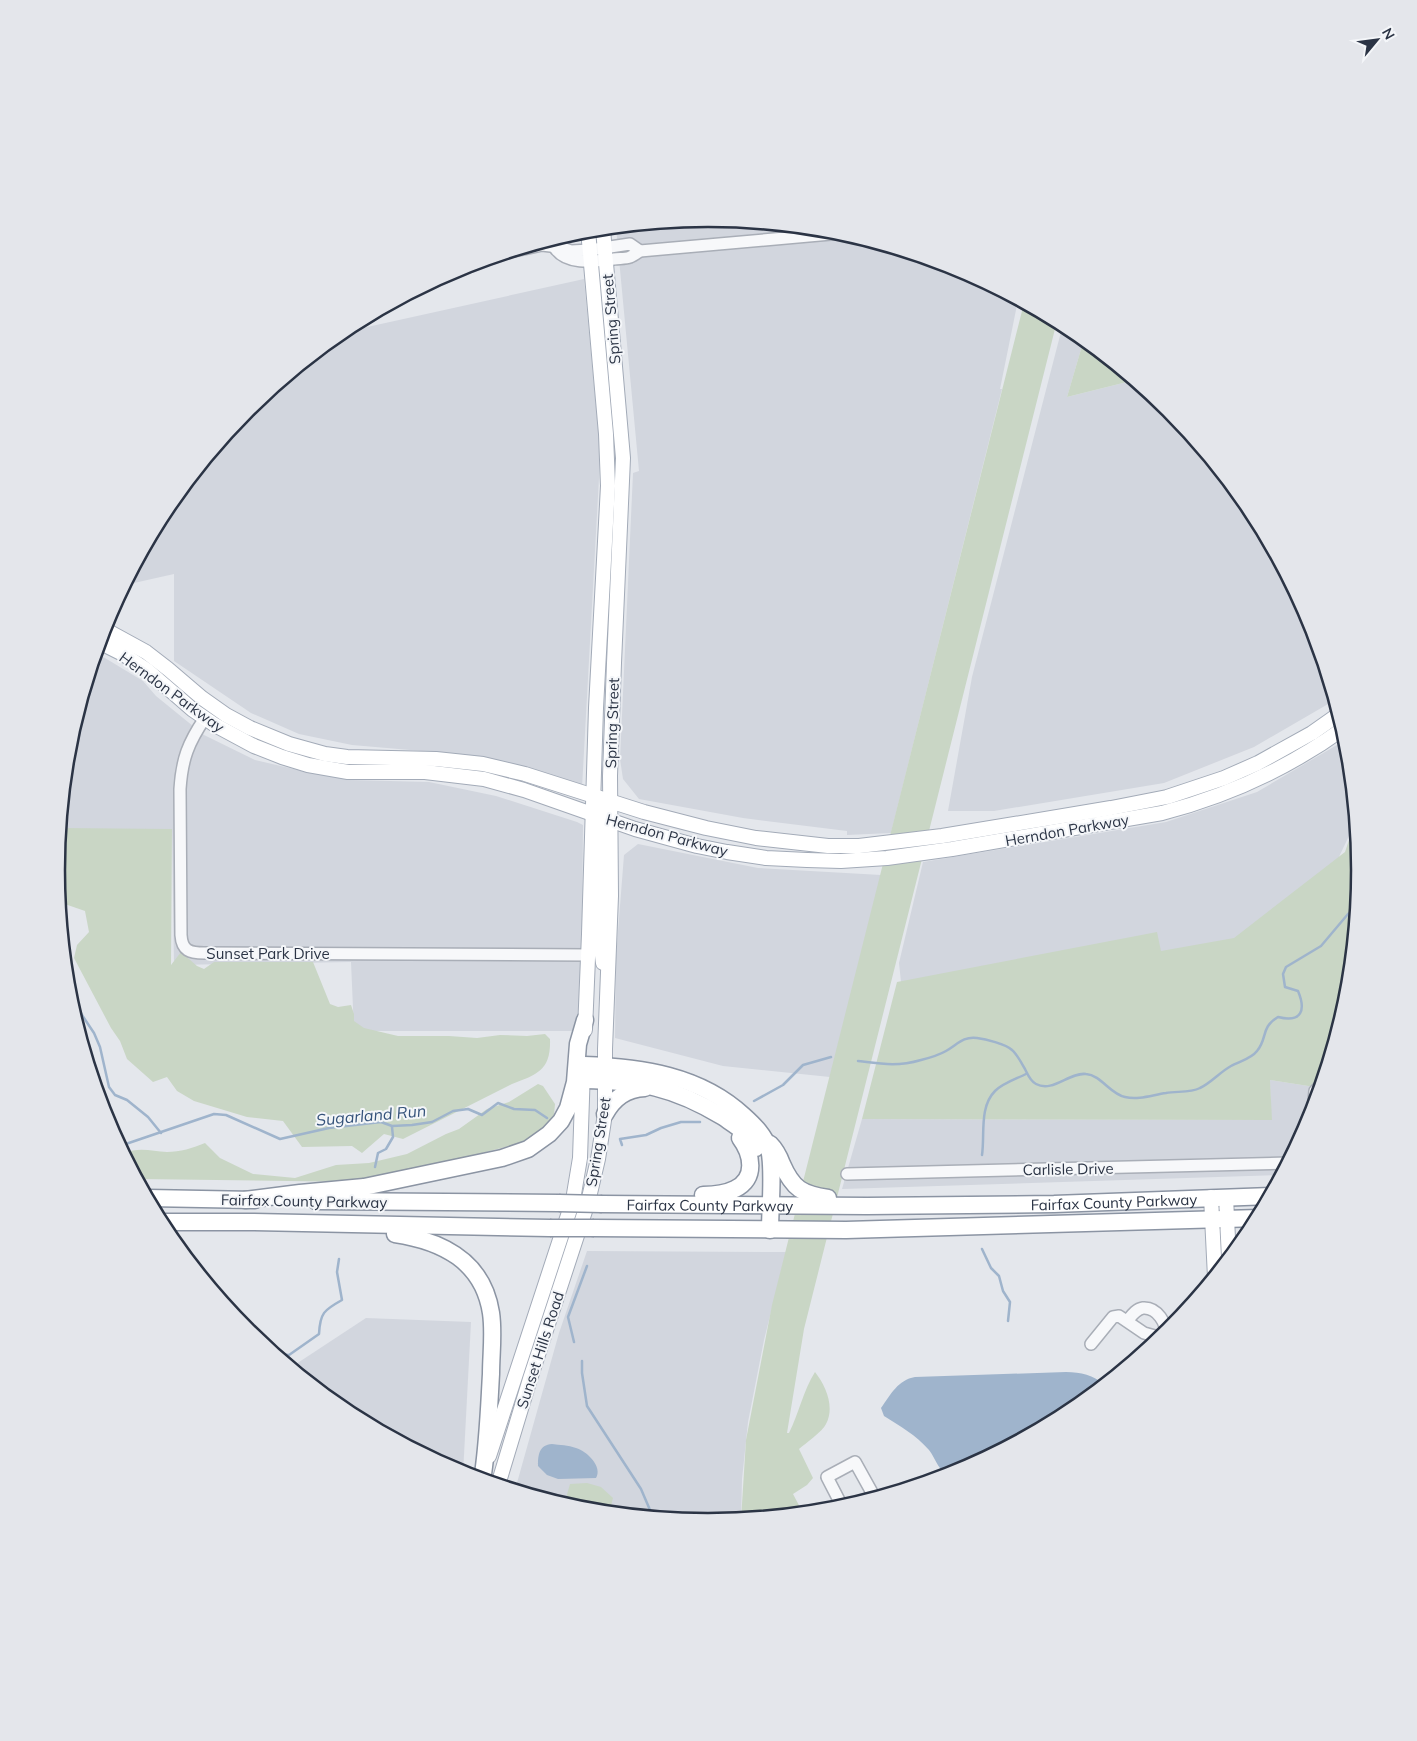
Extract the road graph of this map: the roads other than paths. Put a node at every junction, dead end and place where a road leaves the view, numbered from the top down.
1 (604, 236) edge
2 (811, 236) edge
3 (589, 238) edge
4 (552, 247) edge
5 (606, 254) junction
6 (591, 256) junction
7 (111, 633) edge
8 (106, 645) edge
9 (204, 718) junction
10 (1333, 718) edge
11 (1337, 733) edge
12 (602, 799) junction
13 (602, 817) junction
14 (588, 954) junction
15 (585, 1020) junction
16 (583, 1072) junction
17 (606, 1073) junction
18 (659, 1088) junction
19 (605, 1114) junction
20 (722, 1117) junction
21 (763, 1138) junction
22 (1282, 1163) edge
23 (848, 1174) dead end
24 (155, 1198) edge
25 (1262, 1198) edge
26 (245, 1200) junction
27 (646, 1204) junction
28 (765, 1204) junction
29 (867, 1206) junction
30 (1220, 1208) junction
31 (1256, 1208) edge
32 (563, 1210) junction
33 (1251, 1216) edge
34 (169, 1222) edge
35 (589, 1222) junction
36 (338, 1225) junction
37 (765, 1230) junction
38 (1227, 1250) edge
39 (1216, 1266) edge
40 (1128, 1320) junction
41 (1164, 1326) edge
42 (1154, 1335) edge
43 (1091, 1344) dead end
44 (483, 1473) edge
45 (483, 1473) edge
46 (500, 1479) edge
47 (872, 1493) edge
48 (839, 1501) edge

1 - 5 main road, Spring Street
2 - 5 street
3 - 6 main road, Spring Street
4 - 6 street
5 - 6 street
5 - 12 main road, Spring Street
6 - 12 main road, Spring Street
7 - 12 main road, Herndon Parkway
8 - 9 main road, Herndon Parkway
9 - 13 main road, Herndon Parkway
9 - 14 street, Sunset Park Drive
10 - 12 main road, Herndon Parkway
11 - 13 main road, Herndon Parkway
12 - 13 main road, Spring Street
12 - 13 main road, Spring Street
13 - 14 main road, Spring Street
13 - 17 main road, Spring Street
14 - 15 main road, Spring Street
15 - 16 main road, Spring Street
15 - 26 highway
16 - 17 highway
16 - 32 main road, Spring Street
17 - 18 highway
17 - 19 main road, Spring Street
17 - 21 highway
18 - 19 highway
18 - 20 highway
19 - 35 main road, Spring Street
20 - 27 highway
20 - 28 highway
21 - 28 highway
21 - 29 highway
22 - 23 street, Carlisle Drive
24 - 26 highway, Fairfax County Parkway
25 - 30 highway, Fairfax County Parkway
26 - 32 highway, Fairfax County Parkway
27 - 28 highway, Fairfax County Parkway
27 - 32 highway, Fairfax County Parkway, bridge
28 - 29 highway, Fairfax County Parkway
28 - 37 highway
29 - 30 highway, Fairfax County Parkway
30 - 31 highway
30 - 33 highway, Fairfax County Parkway
30 - 37 highway, Fairfax County Parkway
30 - 38 main road
30 - 39 main road
32 - 44 main road, Sunset Hills Road
34 - 36 highway, Fairfax County Parkway
35 - 36 highway, Fairfax County Parkway, bridge
35 - 37 highway, Fairfax County Parkway
35 - 46 main road, Sunset Hills Road
36 - 45 highway
40 - 41 street
40 - 42 street
40 - 43 street
47 - 48 street

